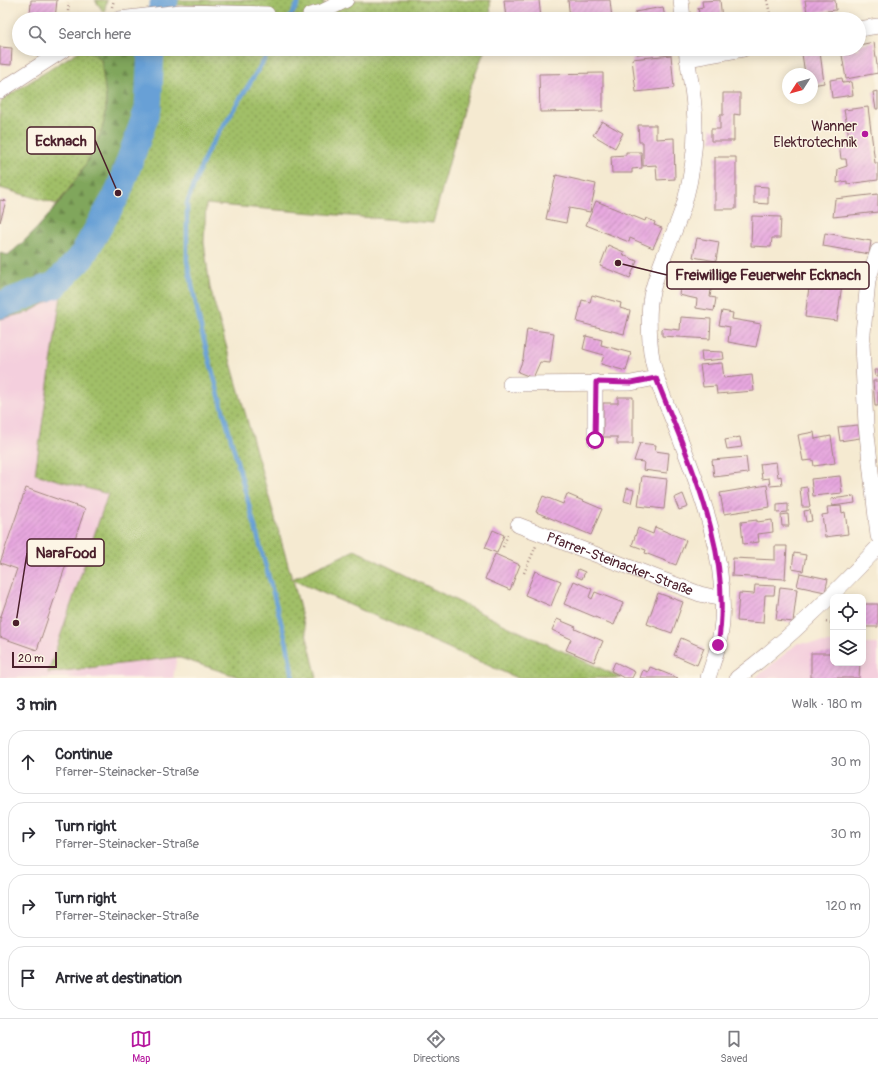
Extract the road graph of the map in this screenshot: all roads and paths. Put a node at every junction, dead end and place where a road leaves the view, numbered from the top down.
1 (346, 0) edge
2 (681, 0) edge
3 (768, 0) edge
4 (69, 3) dead end
5 (68, 12) edge
6 (322, 12) edge
7 (682, 12) edge
8 (770, 12) edge
9 (878, 26) edge
10 (866, 28) edge
11 (54, 56) edge
12 (687, 56) edge
13 (0, 91) edge
14 (878, 250) edge
15 (871, 307) edge
16 (656, 378) junction
17 (596, 382) junction
18 (510, 384) dead end
19 (595, 440) dead end
20 (518, 525) dead end
21 (541, 534) junction
22 (878, 536) edge
23 (878, 547) edge
24 (524, 573) dead end
25 (722, 599) junction
26 (708, 678) edge
27 (737, 678) edge

1 - 6 street
2 - 7 street
3 - 8 path
4 - 5 path
9 - 10 street
11 - 13 street
12 - 16 street
14 - 15 street
15 - 22 street
16 - 17 street
16 - 25 street
17 - 18 street
17 - 19 street
20 - 21 street, Pfarrer-Steinacker-Straße
21 - 24 path
21 - 25 street, Pfarrer-Steinacker-Straße
23 - 27 street
25 - 26 street

